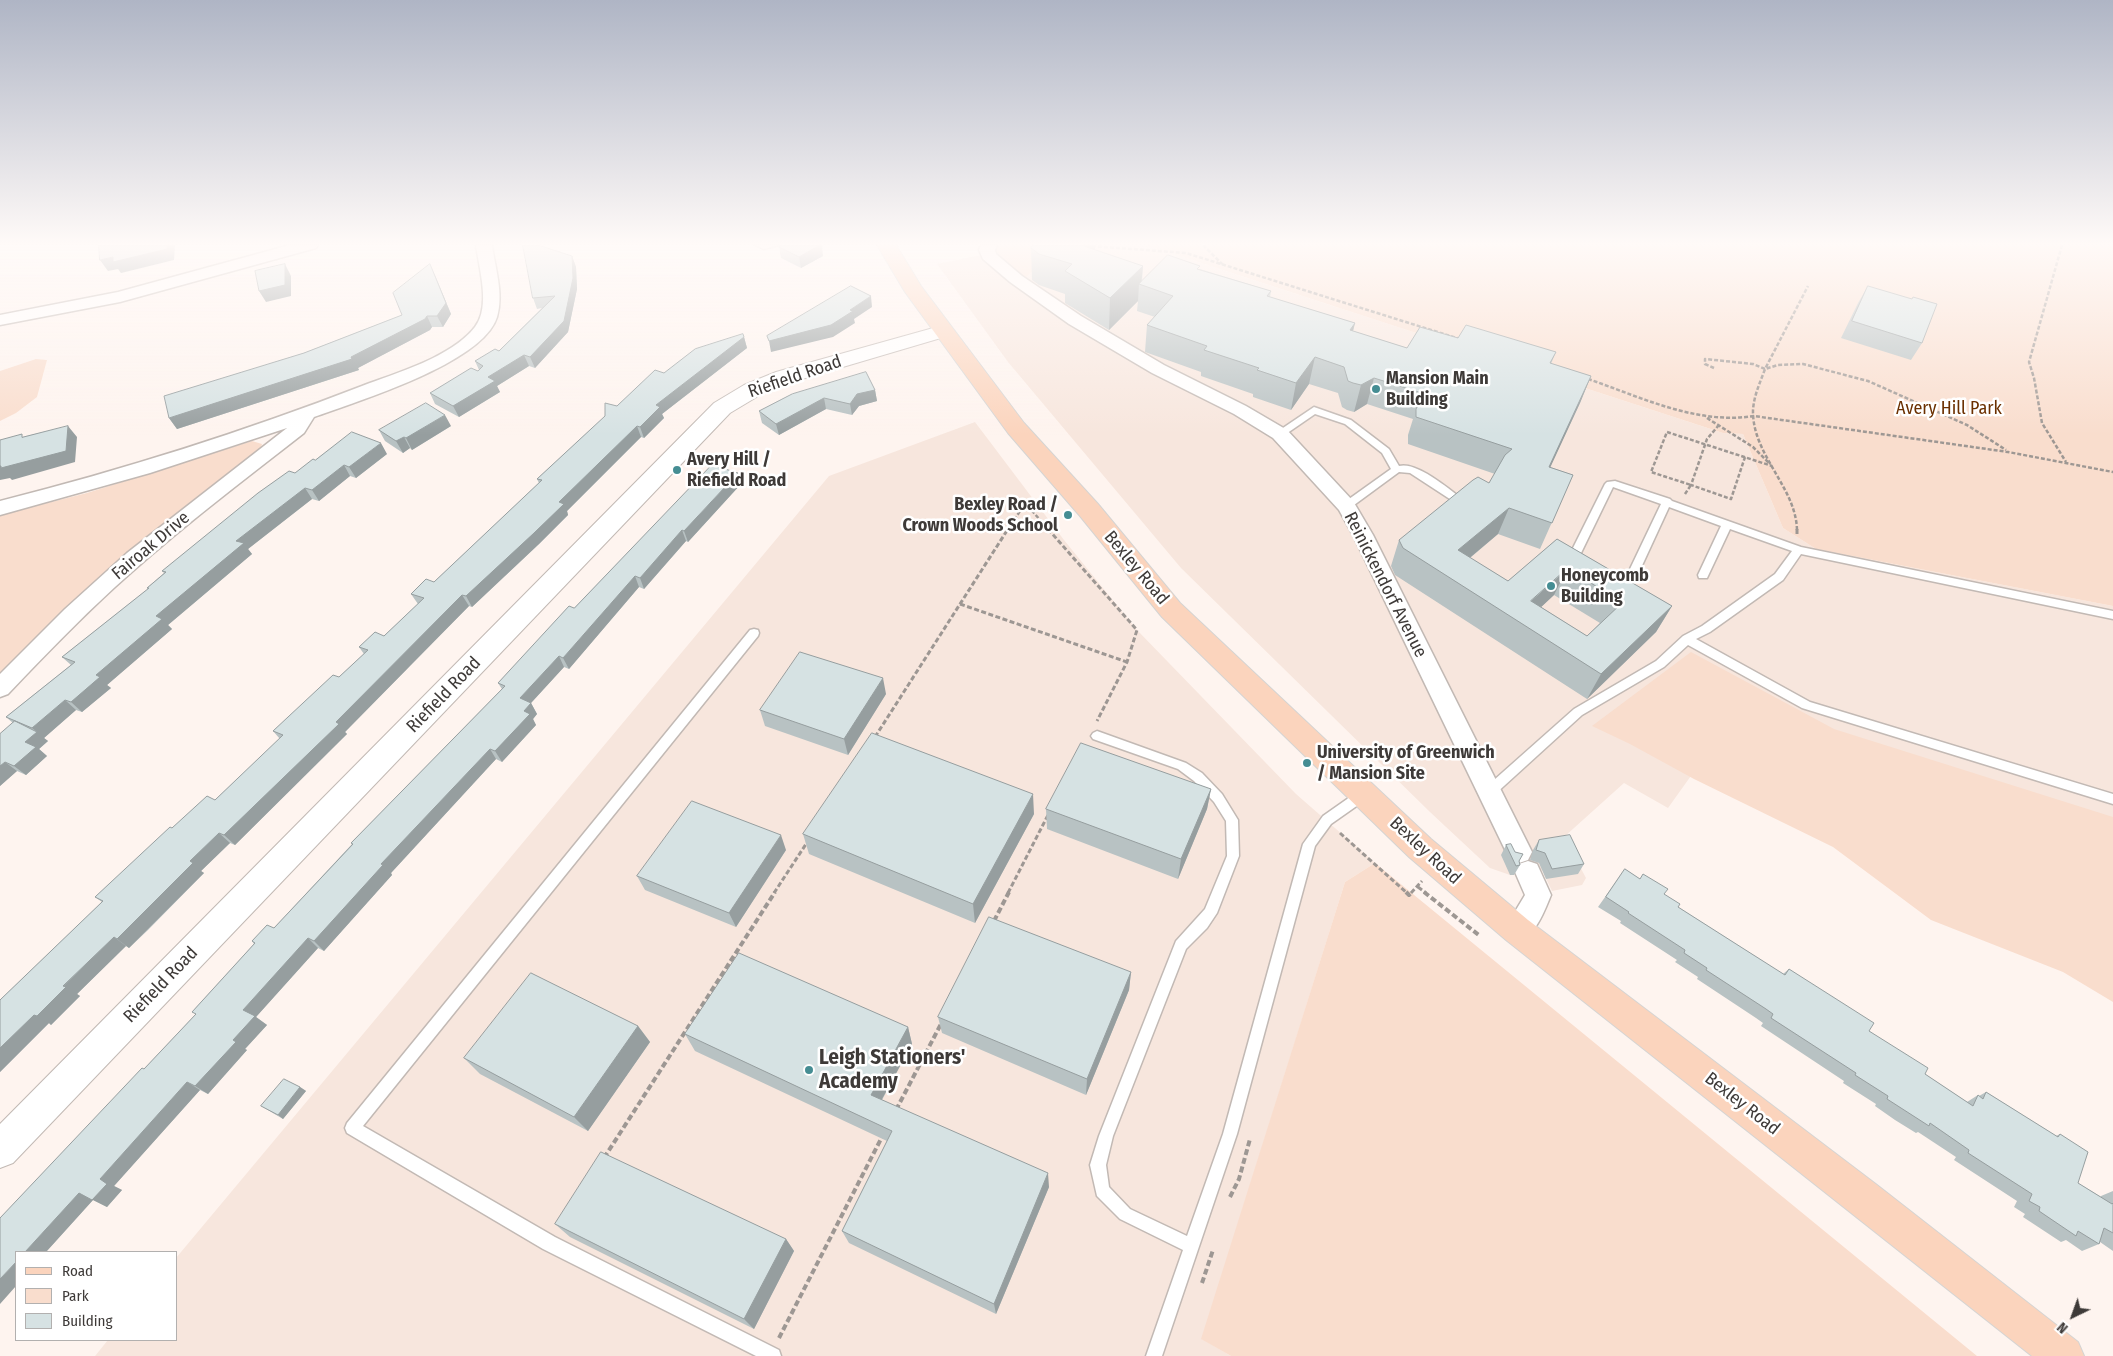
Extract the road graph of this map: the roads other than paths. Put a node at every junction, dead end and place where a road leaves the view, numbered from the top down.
1 (67, 308) edge
2 (490, 308) edge
3 (927, 308) edge
4 (1058, 308) edge
5 (0, 320) edge
6 (944, 331) junction
7 (308, 414) junction
8 (1280, 434) junction
9 (1396, 470) junction
10 (1667, 501) junction
11 (1462, 503) edge
12 (1346, 506) junction
13 (0, 508) edge
14 (1727, 524) junction
15 (1576, 550) edge
16 (1799, 550) junction
17 (1634, 569) dead end
18 (1703, 575) dead end
19 (2113, 615) edge
20 (754, 633) dead end
21 (1687, 639) junction
22 (0, 688) edge
23 (1096, 730) road end
24 (1489, 792) junction
25 (1364, 794) junction
26 (2113, 799) edge
27 (1500, 934) junction
28 (0, 1150) edge
29 (1192, 1246) junction
30 (772, 1355) edge
31 (1154, 1356) edge
32 (2064, 1356) edge

1 - 5 street
2 - 7 street, Fairoak Drive
3 - 6 main road, Bexley Road
4 - 8 street, Reinickendorf Avenue
6 - 25 main road, Bexley Road
6 - 28 street, Riefield Road
7 - 13 street, Fairoak Drive
7 - 22 street, Fairoak Drive
8 - 9 lane
8 - 12 street, Reinickendorf Avenue
9 - 11 lane
9 - 12 lane
10 - 14 lane
10 - 15 lane
10 - 17 lane
12 - 24 street, Reinickendorf Avenue
14 - 16 lane
14 - 18 lane
16 - 19 lane
16 - 21 lane
20 - 30 lane
21 - 24 lane
21 - 26 lane
23 - 29 lane
24 - 27 street, Reinickendorf Avenue
25 - 27 main road, Bexley Road
25 - 29 lane
27 - 32 main road, Bexley Road
29 - 31 lane

